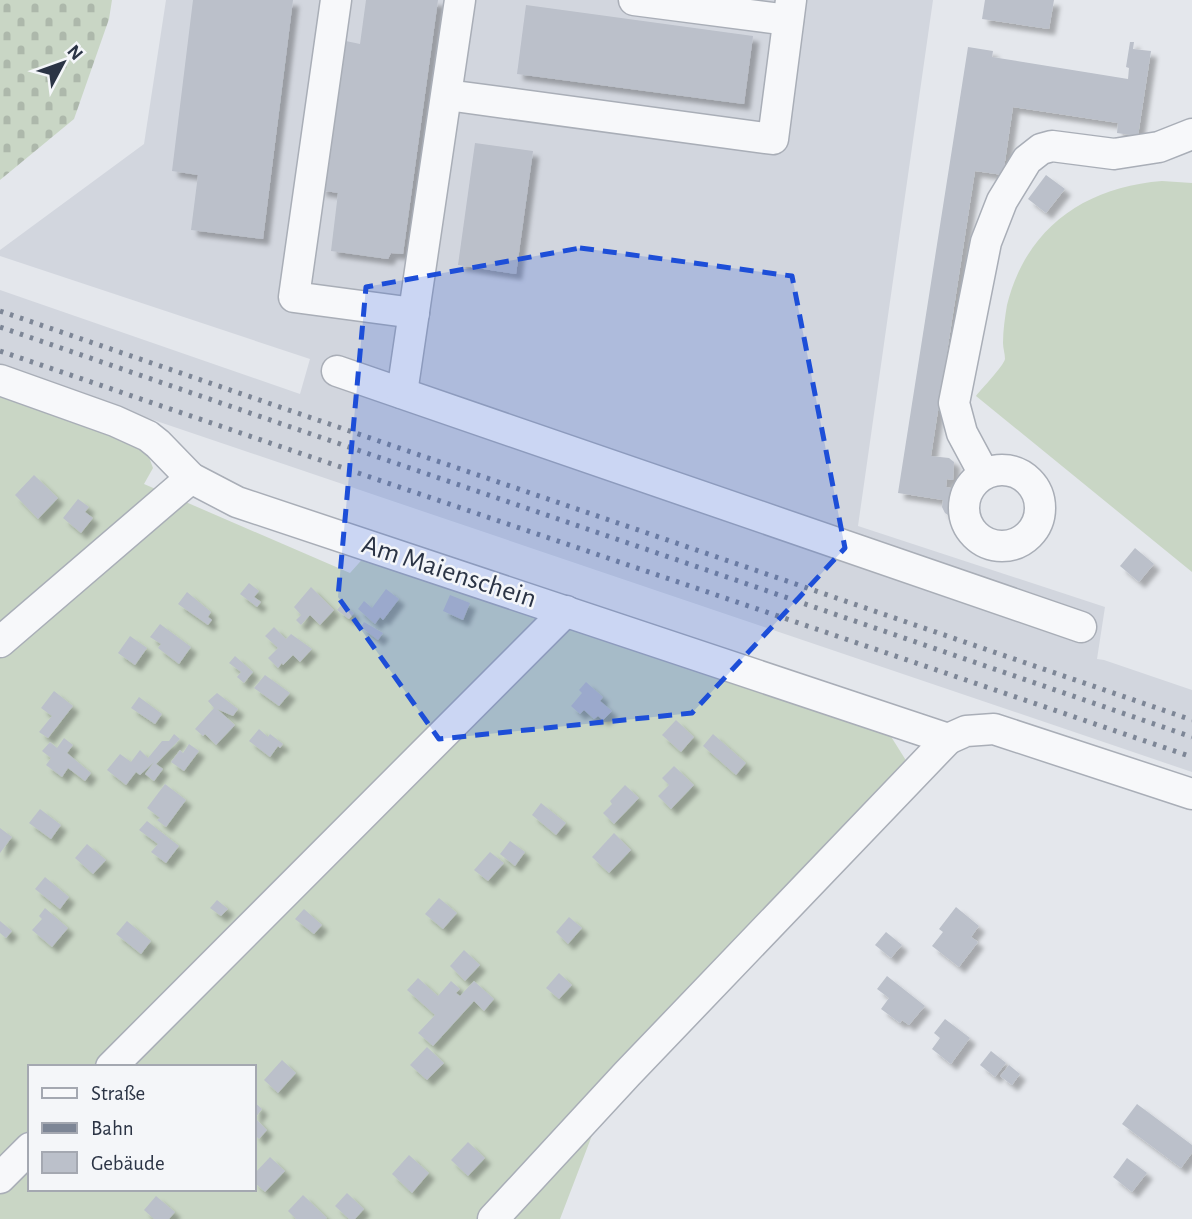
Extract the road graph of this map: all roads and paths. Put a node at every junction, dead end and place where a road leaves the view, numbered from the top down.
1 (336, 0) edge
2 (460, 0) edge
3 (634, 0) edge
4 (789, 10) edge
5 (447, 95) junction
6 (1192, 134) edge
7 (414, 313) junction
8 (337, 370) dead end
9 (0, 380) edge
10 (402, 393) junction
11 (984, 474) dead end
12 (191, 478) junction
13 (566, 611) junction
14 (1081, 627) dead end
15 (0, 642) edge
16 (948, 739) junction
17 (1192, 794) edge
18 (113, 1065) edge
19 (28, 1150) edge
20 (0, 1178) edge
21 (493, 1219) edge

1 - 7 street
2 - 5 street
3 - 4 street
4 - 5 street
5 - 7 street
6 - 11 street
7 - 10 street
8 - 10 street
9 - 12 street, Am Maienschein
10 - 14 street
12 - 13 street, Am Maienschein
12 - 15 street
13 - 16 street, Am Maienschein
13 - 18 street
16 - 17 street
16 - 21 street
19 - 20 street

